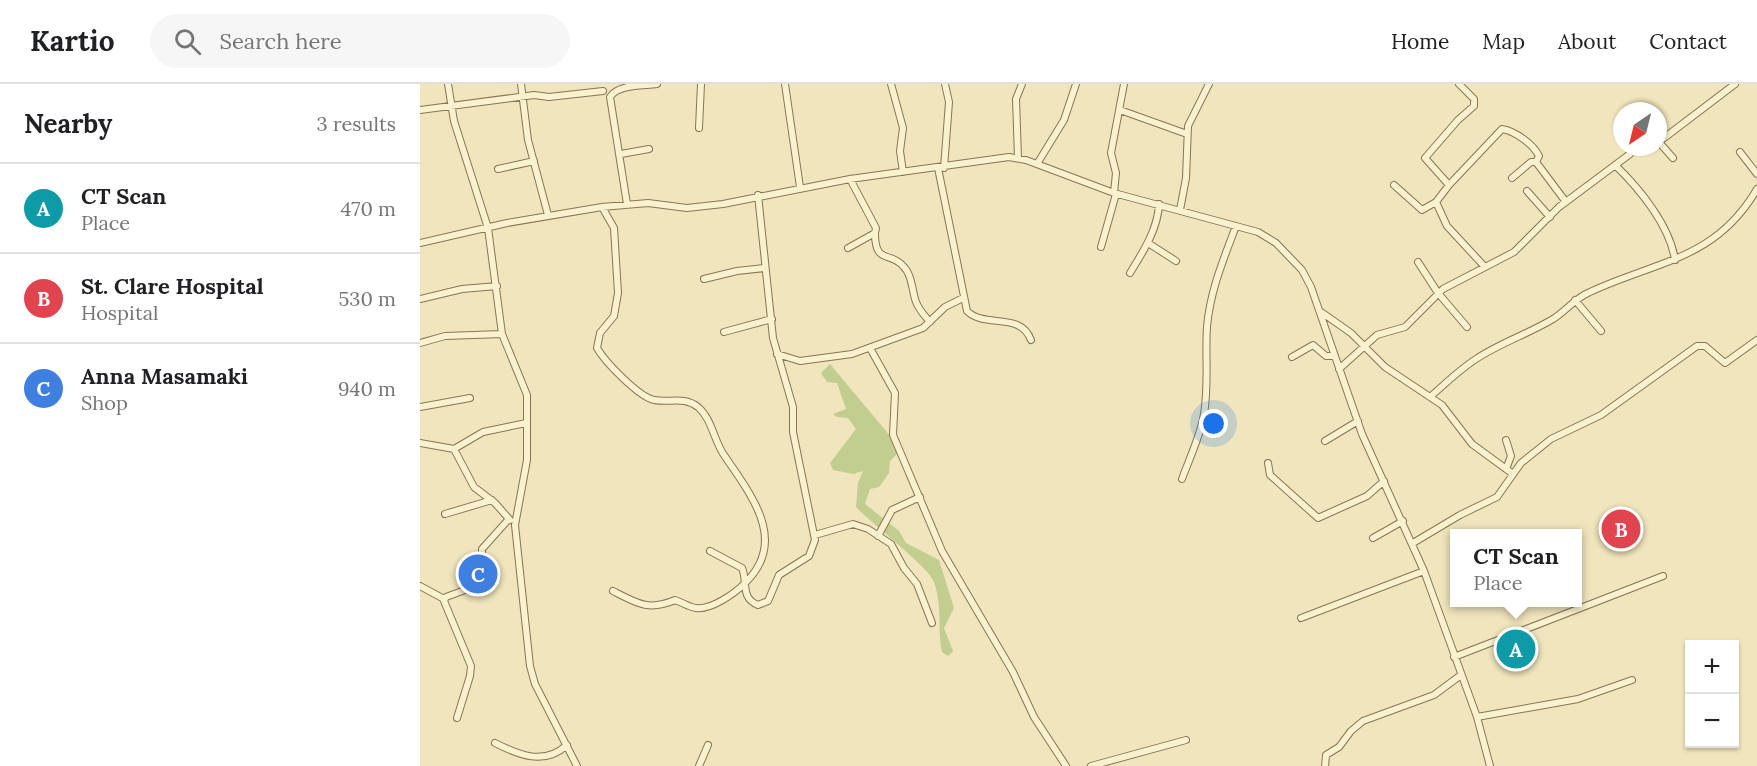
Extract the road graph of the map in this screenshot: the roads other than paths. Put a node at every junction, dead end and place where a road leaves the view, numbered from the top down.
1 (448, 84) edge
2 (521, 84) edge
3 (657, 84) edge
4 (701, 84) edge
5 (785, 84) edge
6 (891, 84) edge
7 (945, 84) edge
8 (1022, 84) edge
9 (1076, 84) edge
10 (1124, 84) edge
11 (1209, 84) edge
12 (1459, 84) edge
13 (1735, 84) edge
14 (624, 86) edge
15 (602, 87) edge
16 (523, 97) junction
17 (610, 97) junction
18 (451, 106) junction
19 (420, 110) edge
20 (1120, 110) junction
21 (699, 128) dead end
22 (1187, 134) junction
23 (1667, 136) edge
24 (649, 149) dead end
25 (1667, 151) edge
26 (1740, 152) dead end
27 (621, 154) junction
28 (1626, 156) edge
29 (1018, 158) junction
30 (1673, 158) dead end
31 (534, 161) junction
32 (1536, 162) junction
33 (1037, 164) junction
34 (1616, 165) junction
35 (941, 168) junction
36 (498, 169) dead end
37 (903, 172) junction
38 (1757, 174) edge
39 (1512, 178) dead end
40 (850, 179) junction
41 (1394, 185) dead end
42 (1449, 185) junction
43 (800, 187) junction
44 (1757, 189) edge
45 (1527, 191) dead end
46 (1115, 193) junction
47 (758, 195) junction
48 (1436, 202) junction
49 (1566, 202) junction
50 (627, 204) junction
51 (1159, 204) junction
52 (602, 207) junction
53 (1180, 210) junction
54 (548, 215) junction
55 (1550, 217) junction
56 (1236, 226) junction
57 (488, 228) junction
58 (875, 233) junction
59 (420, 243) edge
60 (1148, 243) junction
61 (1101, 247) dead end
62 (848, 248) dead end
63 (1675, 260) junction
64 (1176, 261) dead end
65 (1418, 262) dead end
66 (1484, 266) junction
67 (765, 268) junction
68 (1130, 273) dead end
69 (704, 279) dead end
70 (497, 286) junction
71 (1438, 293) junction
72 (963, 298) junction
73 (420, 300) edge
74 (1575, 300) junction
75 (1321, 312) junction
76 (772, 319) junction
77 (930, 322) junction
78 (1467, 327) dead end
79 (1601, 331) dead end
80 (724, 332) dead end
81 (502, 334) junction
82 (1031, 340) dead end
83 (1757, 340) edge
84 (420, 343) edge
85 (1364, 345) junction
86 (870, 348) junction
87 (777, 354) junction
88 (1335, 356) junction
89 (1292, 357) dead end
90 (1339, 369) junction
91 (1430, 397) junction
92 (470, 399) dead end
93 (420, 407) edge
94 (1358, 421) junction
95 (526, 423) junction
96 (1506, 440) dead end
97 (1326, 441) dead end
98 (420, 443) edge
99 (454, 449) junction
100 (1268, 463) dead end
101 (1506, 469) junction
102 (1513, 474) junction
103 (1182, 479) dead end
104 (1384, 481) junction
105 (920, 497) junction
106 (492, 500) junction
107 (446, 514) dead end
108 (509, 519) junction
109 (1403, 521) junction
110 (515, 525) junction
111 (814, 535) junction
112 (878, 536) junction
113 (1372, 538) dead end
114 (1413, 543) junction
115 (710, 551) dead end
116 (1424, 572) junction
117 (1663, 576) dead end
118 (744, 584) junction
119 (420, 586) edge
120 (613, 591) dead end
121 (444, 599) junction
122 (1301, 618) dead end
123 (932, 623) dead end
124 (1454, 657) junction
125 (1461, 675) junction
126 (1632, 680) dead end
127 (1477, 717) junction
128 (457, 718) dead end
129 (1185, 740) dead end
130 (495, 743) dead end
131 (567, 745) junction
132 (708, 745) dead end
133 (577, 766) edge
134 (699, 766) edge
135 (1066, 766) edge
136 (1091, 766) edge
137 (1325, 766) edge
138 (1490, 766) edge

1 - 18 street
2 - 16 street
3 - 14 street
4 - 21 street
5 - 43 street
6 - 37 street
7 - 35 street
8 - 29 street
9 - 33 street
10 - 20 street
11 - 22 street
12 - 42 street
13 - 23 street
14 - 17 street
15 - 16 street
15 - 17 street
16 - 18 street
16 - 31 street
17 - 27 street
18 - 19 street
18 - 57 street
20 - 22 street
20 - 46 street
22 - 53 street
24 - 27 street
25 - 30 street
26 - 38 street
27 - 50 street
28 - 34 street
29 - 33 street
29 - 35 street
31 - 36 street
31 - 54 street
32 - 39 street
32 - 42 street
32 - 49 street
33 - 46 street
34 - 49 street
34 - 63 street
35 - 37 street
35 - 72 street
37 - 40 street
40 - 43 street
40 - 58 street
41 - 48 street
42 - 48 street
43 - 47 street
44 - 63 street
45 - 55 street
46 - 51 street
46 - 61 street
47 - 50 street
47 - 67 street
48 - 66 street
49 - 55 street
50 - 52 street
51 - 53 street
51 - 60 street
52 - 54 street
52 - 118 street
53 - 56 street
54 - 57 street
55 - 66 street
56 - 75 street
56 - 103 street
57 - 59 street
57 - 70 street
58 - 62 street
58 - 77 street
60 - 64 street
60 - 68 street
63 - 74 street
65 - 71 street
66 - 71 street
67 - 69 street
67 - 76 street
70 - 73 street
70 - 81 street
71 - 78 street
71 - 85 street
72 - 77 street
72 - 82 street
74 - 79 street
74 - 91 street
75 - 85 street
75 - 88 street
76 - 80 street
76 - 87 street
77 - 86 street
81 - 84 street
81 - 95 street
83 - 102 street
85 - 90 street
85 - 91 street
86 - 87 street
86 - 105 street
87 - 111 street
88 - 89 street
88 - 90 street
90 - 94 street
91 - 101 street
92 - 93 street
94 - 97 street
94 - 104 street
95 - 99 street
95 - 110 street
96 - 101 street
98 - 99 street
99 - 106 street
100 - 104 street
101 - 102 street
102 - 114 street
104 - 109 street
105 - 112 street
105 - 135 street
106 - 107 street
106 - 108 street
108 - 110 street
108 - 121 street
109 - 113 street
109 - 114 street
110 - 131 street
111 - 112 street
111 - 118 street
112 - 123 street
114 - 116 street
115 - 118 street
116 - 122 street
116 - 124 street
117 - 124 street
118 - 120 street
119 - 121 street
121 - 128 street
124 - 125 street
125 - 127 street
125 - 137 street
126 - 127 street
127 - 138 street
129 - 136 street
130 - 131 street
131 - 133 street
132 - 134 street

